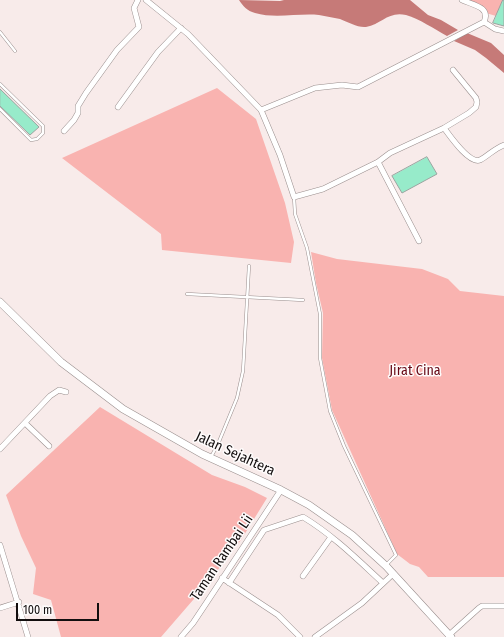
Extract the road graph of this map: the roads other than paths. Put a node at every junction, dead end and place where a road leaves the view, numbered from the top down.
1 (138, 0) edge
2 (146, 0) edge
3 (462, 0) edge
4 (484, 22) junction
5 (180, 28) junction
6 (504, 31) edge
7 (0, 32) edge
8 (15, 51) dead end
9 (453, 70) dead end
10 (0, 84) edge
11 (118, 107) dead end
12 (0, 109) edge
13 (261, 110) junction
14 (444, 128) junction
15 (64, 130) dead end
16 (504, 145) edge
17 (378, 162) junction
18 (294, 197) junction
19 (419, 240) dead end
20 (248, 266) dead end
21 (186, 294) dead end
22 (247, 297) junction
23 (303, 300) dead end
24 (0, 302) edge
25 (66, 392) dead end
26 (25, 423) junction
27 (49, 446) dead end
28 (0, 450) edge
29 (210, 458) junction
30 (281, 490) junction
31 (331, 537) junction
32 (0, 545) edge
33 (2, 555) edge
34 (386, 566) junction
35 (393, 574) junction
36 (303, 576) dead end
37 (222, 578) junction
38 (229, 583) junction
39 (383, 583) junction
40 (19, 602) junction
41 (504, 606) edge
42 (0, 608) edge
43 (450, 636) edge
44 (28, 637) edge
45 (181, 637) edge
46 (300, 637) edge
47 (315, 637) edge

1 - 15 street
2 - 5 street
3 - 4 street
4 - 6 street
4 - 13 street
5 - 11 street
5 - 13 street
7 - 8 lane
9 - 14 street
10 - 12 lane
13 - 18 street
14 - 16 street
14 - 17 street
17 - 18 street
17 - 19 street
18 - 34 lane
20 - 22 lane
21 - 22 lane
22 - 23 lane
22 - 29 lane
24 - 29 street, Jalan Sejahtera
25 - 26 street
26 - 27 street
26 - 28 street
29 - 30 street, Jalan Sejahtera
30 - 34 street, Jalan Sejahtera
30 - 37 street, Taman Rambai Lii
31 - 36 street
31 - 38 street
31 - 39 street
32 - 33 street
33 - 40 street
34 - 35 street, Jalan Sejahtera
35 - 39 street
35 - 43 street, Jalan Sejahtera
37 - 38 street
37 - 45 street, Taman Rambai Lii
38 - 46 street
39 - 47 street
40 - 42 street
40 - 44 street
41 - 43 street

